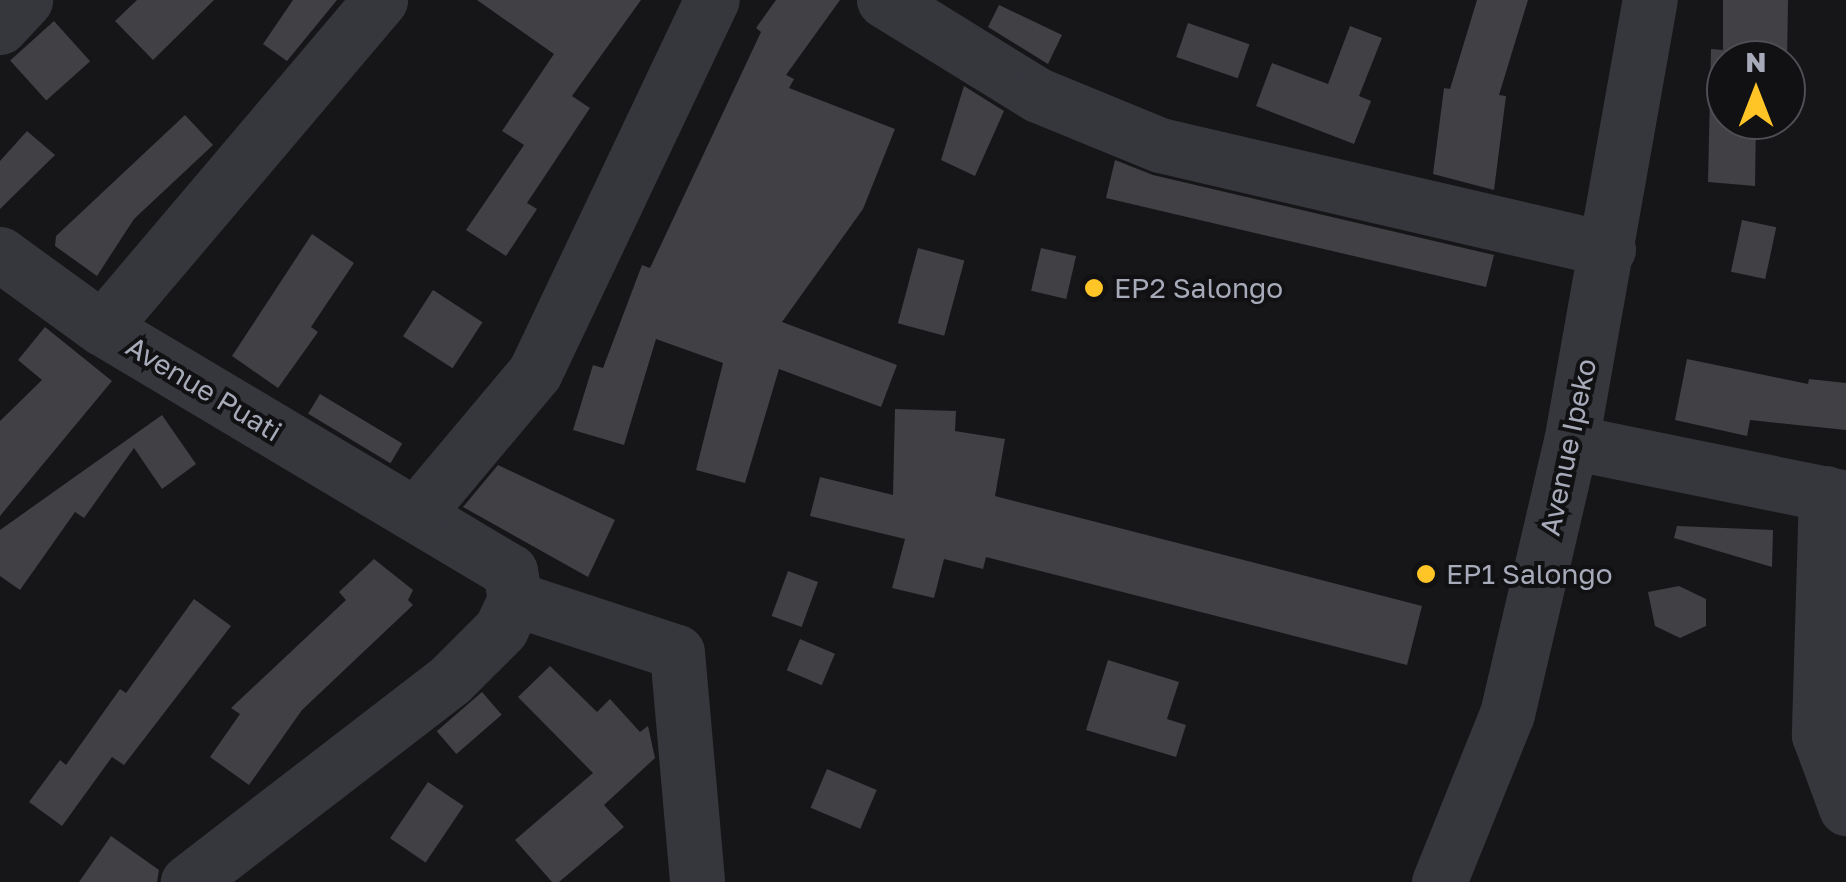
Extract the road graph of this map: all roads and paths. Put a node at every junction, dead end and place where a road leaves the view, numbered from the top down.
1 (25, 0) edge
2 (380, 0) edge
3 (712, 0) edge
4 (884, 0) edge
5 (1650, 0) edge
6 (0, 27) edge
7 (1608, 249) junction
8 (0, 254) edge
9 (102, 328) junction
10 (1571, 442) junction
11 (1836, 496) edge
12 (416, 514) junction
13 (514, 599) junction
14 (1846, 808) edge
15 (188, 882) edge
16 (697, 882) edge
17 (1439, 882) edge

1 - 6 street
2 - 9 street
3 - 12 street
4 - 7 street
5 - 7 street, Avenue Ipeko
7 - 10 street, Avenue Ipeko
8 - 9 street, Avenue Puati
9 - 12 street, Avenue Puati
10 - 11 street
10 - 17 street, Avenue Ipeko
11 - 14 street
12 - 13 street, Avenue Puati
13 - 15 street
13 - 16 street

